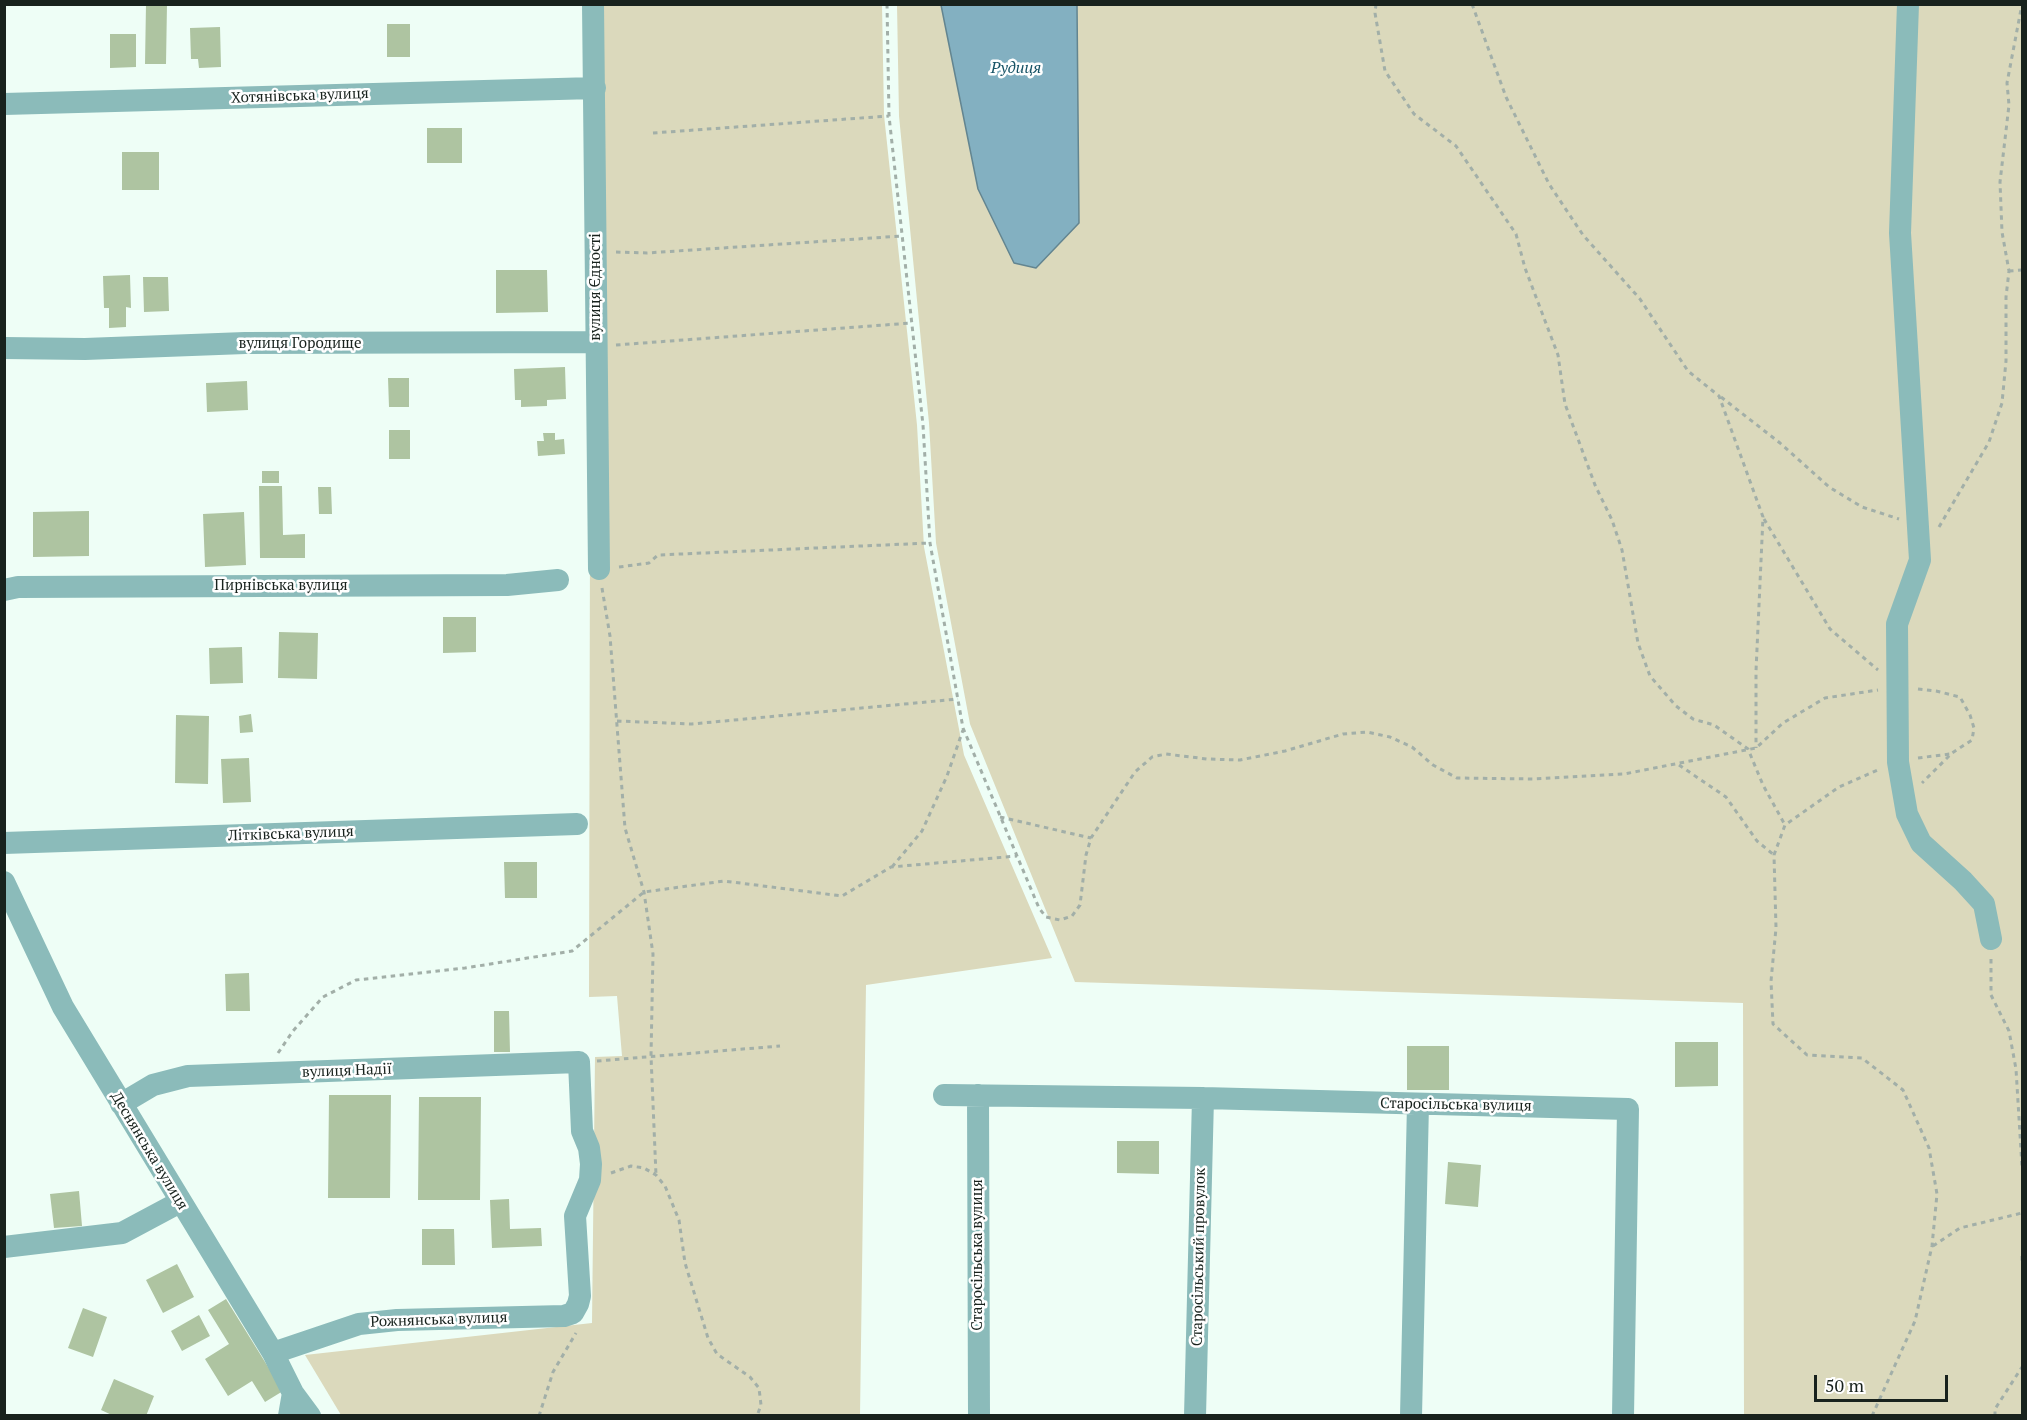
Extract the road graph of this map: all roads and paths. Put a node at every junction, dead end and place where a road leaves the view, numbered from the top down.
1 (594, 4) edge
2 (887, 4) edge
3 (1376, 4) edge
4 (1472, 4) edge
5 (1908, 4) edge
6 (2022, 4) edge
7 (595, 88) junction
8 (4, 104) edge
9 (889, 116) junction
10 (653, 133) dead end
11 (902, 236) junction
12 (597, 251) junction
13 (2022, 270) edge
14 (2009, 271) junction
15 (911, 323) junction
16 (596, 344) junction
17 (4, 348) edge
18 (1719, 396) junction
19 (1763, 517) junction
20 (1927, 527) junction
21 (930, 543) junction
22 (599, 569) junction
23 (558, 579) dead end
24 (4, 590) edge
25 (1898, 687) junction
26 (958, 699) junction
27 (617, 721) junction
28 (963, 728) junction
29 (1756, 748) junction
30 (1748, 749) junction
31 (1952, 753) junction
32 (1898, 762) junction
33 (1679, 765) junction
34 (1907, 814) junction
35 (1000, 818) junction
36 (577, 824) dead end
37 (1785, 825) junction
38 (1091, 838) junction
39 (4, 843) edge
40 (1774, 855) junction
41 (1017, 856) junction
42 (891, 867) junction
43 (4, 882) edge
44 (644, 892) junction
45 (1992, 939) joint
46 (780, 1046) dead end
47 (651, 1056) junction
48 (579, 1062) junction
49 (264, 1074) junction
50 (944, 1095) dead end
51 (978, 1095) junction
52 (1203, 1098) junction
53 (121, 1104) junction
54 (1418, 1104) junction
55 (2022, 1167) edge
56 (656, 1175) junction
57 (590, 1180) junction
58 (180, 1202) junction
59 (2022, 1213) edge
60 (1932, 1246) junction
61 (4, 1247) edge
62 (2022, 1256) edge
63 (2022, 1265) edge
64 (577, 1319) junction
65 (273, 1353) junction
66 (2022, 1367) edge
67 (293, 1393) junction
68 (289, 1416) edge
69 (310, 1416) edge
70 (538, 1416) edge
71 (757, 1416) edge
72 (979, 1416) edge
73 (1195, 1416) edge
74 (1411, 1416) edge
75 (1623, 1416) edge
76 (1872, 1416) edge
77 (1995, 1416) edge

1 - 7 street, вулиця Єдності
2 - 9 path
3 - 30 path
4 - 18 path
5 - 20 street
6 - 14 path
7 - 8 street, Хотянівська вулиця
7 - 12 street, вулиця Єдності
9 - 10 path
9 - 11 path
11 - 12 path
11 - 15 path
12 - 16 street, вулиця Єдності
13 - 14 path
14 - 20 path
15 - 16 path
15 - 21 path
16 - 17 street, вулиця Городище
16 - 22 street, вулиця Єдності
18 - 19 path
18 - 20 path
19 - 25 path
19 - 29 path
20 - 25 street
21 - 22 path
21 - 26 path
22 - 27 path
23 - 24 street, Пирнівська вулиця
25 - 29 path
25 - 31 path
25 - 32 street
26 - 27 path
26 - 28 path
27 - 44 path
28 - 35 path
28 - 42 path
29 - 30 path
30 - 33 path
30 - 37 path
31 - 32 path
31 - 34 path
32 - 34 street
32 - 37 path
33 - 38 path
33 - 40 path
34 - 45 street
35 - 38 path
35 - 41 path
36 - 39 street, Літківська вулиця
37 - 40 path
38 - 41 path
40 - 60 path
41 - 42 path
42 - 44 path
43 - 53 street, Деснянська вулиця
44 - 47 path
44 - 49 path
45 - 55 path
46 - 47 path
47 - 48 path
47 - 56 path
48 - 49 street, вулиця Надії
48 - 57 street
49 - 53 street, вулиця Надії
50 - 51 street, Старосільська вулиця
51 - 52 street, Старосільська вулиця
51 - 72 street, Старосільська вулиця
52 - 54 street, Старосільська вулиця
52 - 73 street, Старосільський провулок
53 - 58 street, Деснянська вулиця
54 - 74 street
54 - 75 street, Старосільська вулиця
56 - 57 path
56 - 71 path
57 - 64 street
58 - 61 street
58 - 65 street, Деснянська вулиця
59 - 60 path
60 - 76 path
62 - 63 path
64 - 65 street, Рожнянська вулиця
64 - 70 path
65 - 67 street, Деснянська вулиця
66 - 77 path
67 - 68 street
67 - 69 street, Деснянська вулиця

